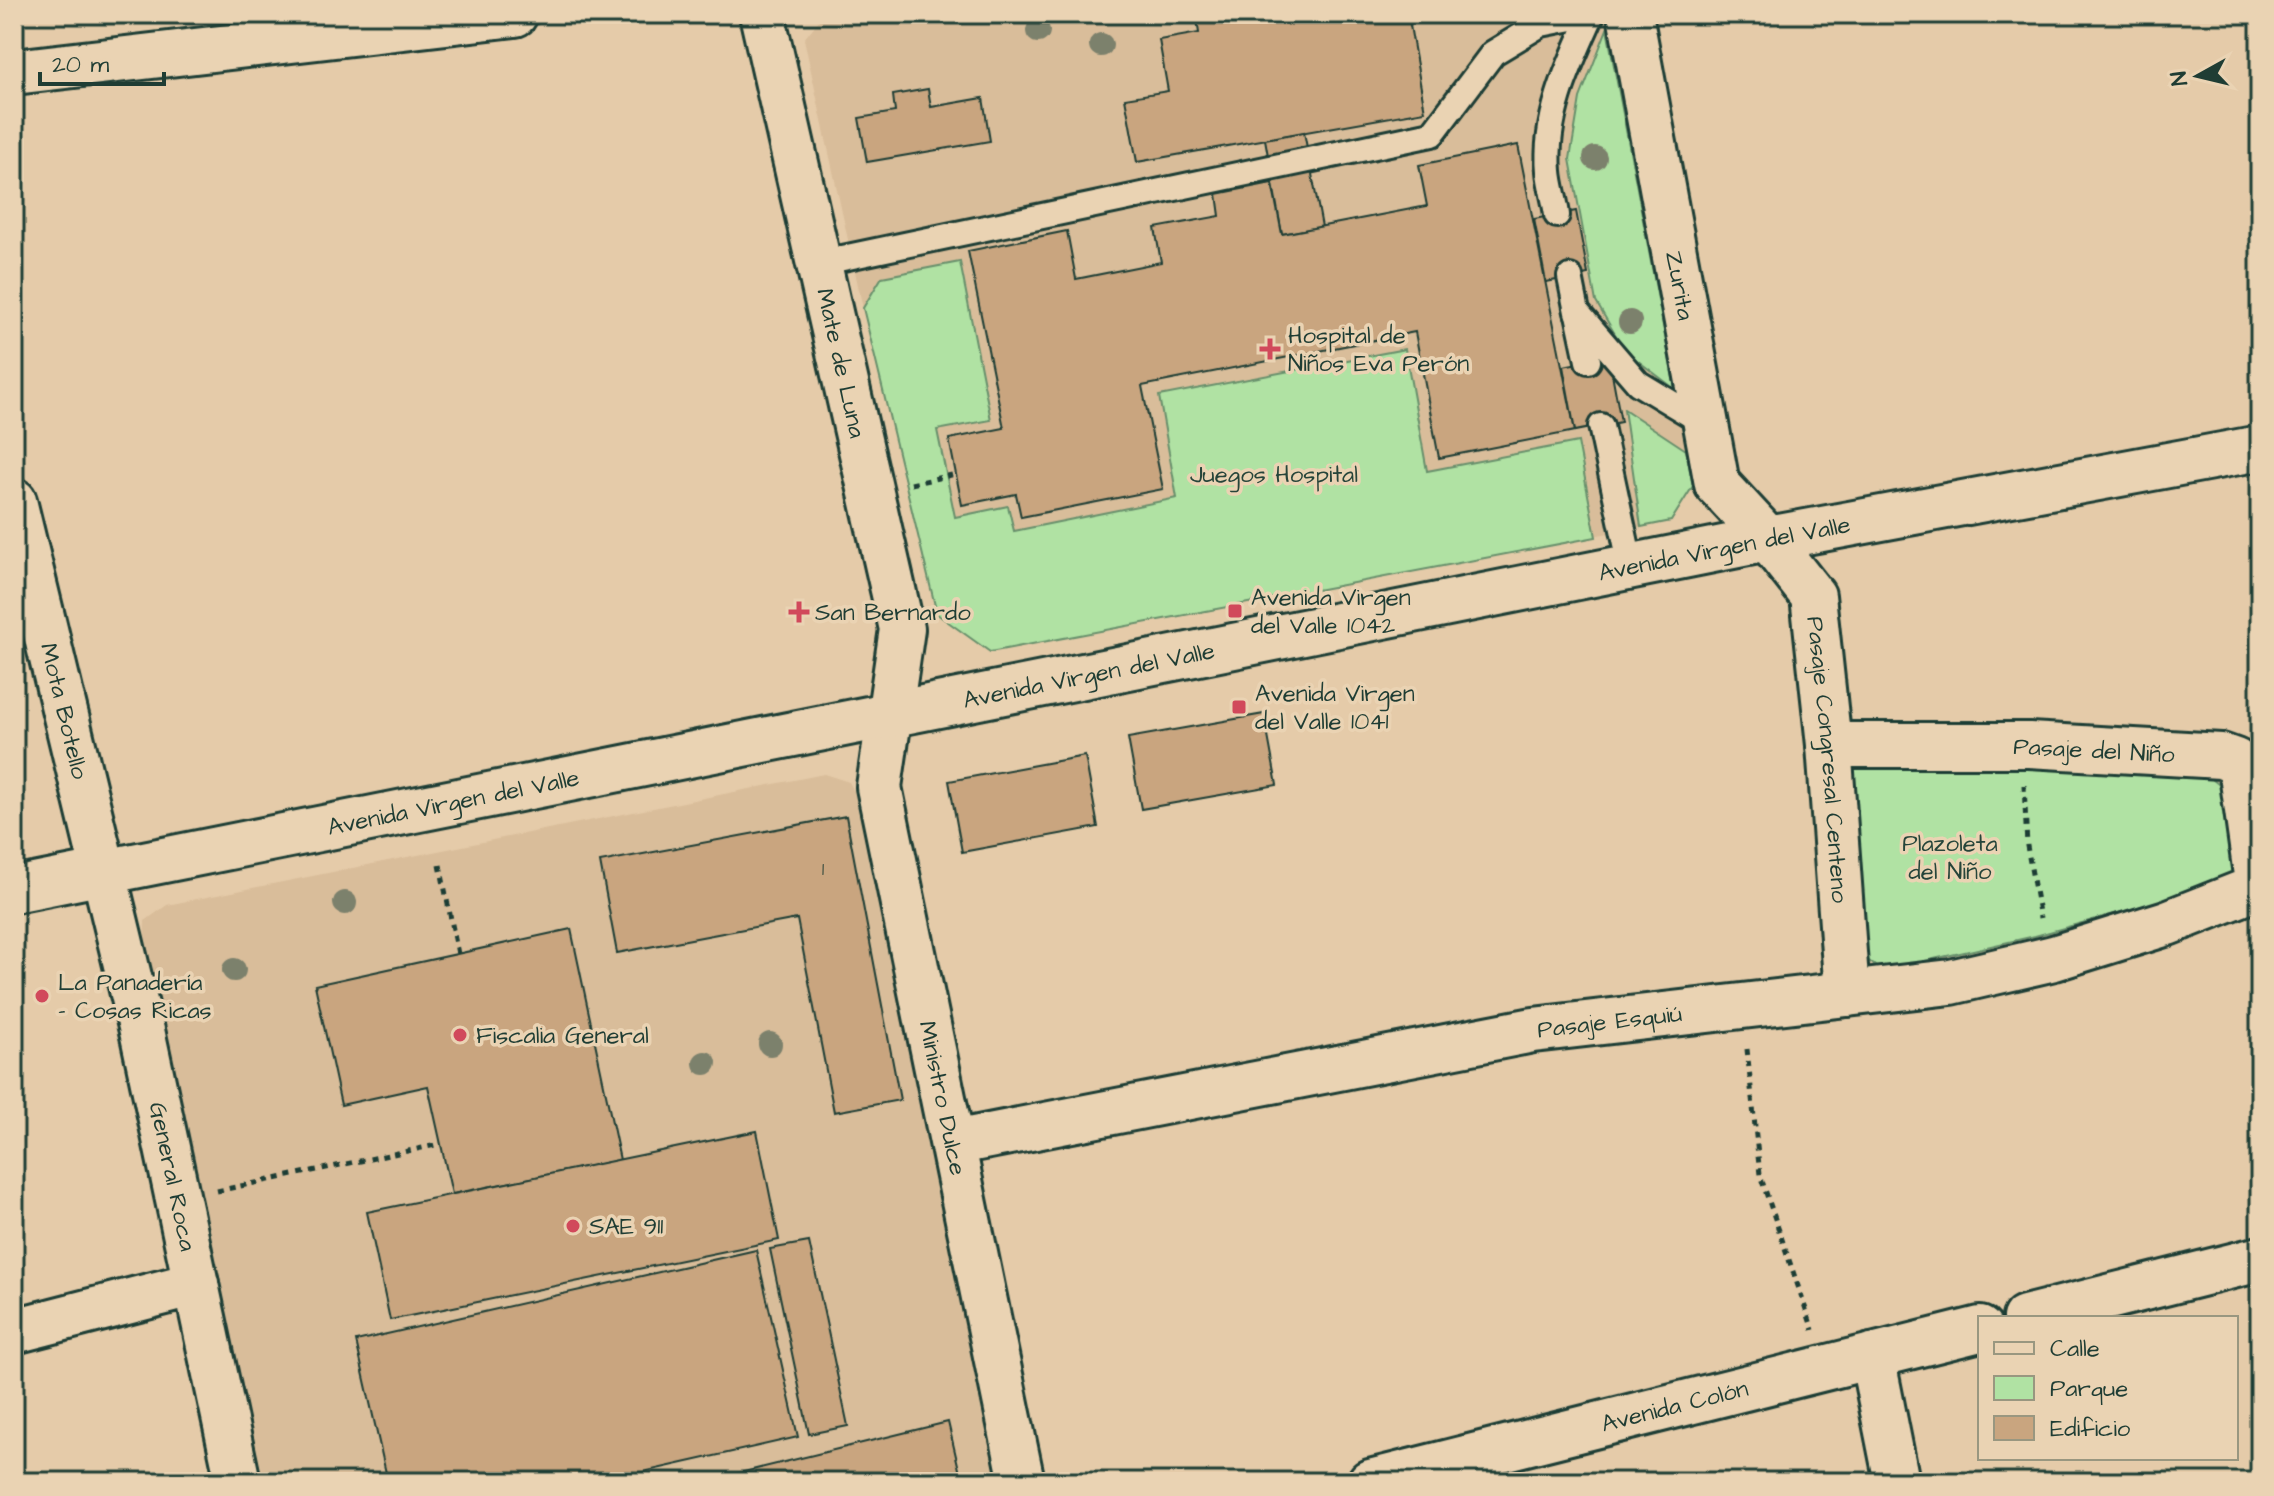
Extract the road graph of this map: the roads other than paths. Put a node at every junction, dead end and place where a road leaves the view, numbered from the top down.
1 (515, 14) edge
2 (762, 14) edge
3 (1592, 14) edge
4 (1630, 14) edge
5 (14, 72) edge
6 (1557, 215) dead end
7 (819, 263) junction
8 (1570, 277) dead end
9 (1577, 312) junction
10 (1588, 361) dead end
11 (1706, 424) junction
12 (1601, 426) dead end
13 (2260, 448) edge
14 (14, 501) edge
15 (1768, 539) junction
16 (1631, 567) junction
17 (890, 715) junction
18 (1829, 745) junction
19 (104, 873) junction
20 (2257, 882) joint
21 (14, 890) edge
22 (1847, 994) junction
23 (953, 1143) junction
24 (2260, 1259) edge
25 (196, 1284) junction
26 (2033, 1316) edge
27 (1978, 1330) edge
28 (14, 1331) edge
29 (1872, 1356) junction
30 (238, 1482) edge
31 (1022, 1482) edge
32 (1370, 1482) edge
33 (1897, 1482) edge

1 - 5 street
2 - 7 street, Mate de Luna
3 - 6 lane
3 - 7 lane
4 - 11 street, Zurita
7 - 17 street, Mate de Luna
8 - 9 lane
9 - 10 lane
9 - 11 lane
11 - 15 street, Zurita
12 - 16 lane
13 - 15 street, Avenida Virgen del Valle
14 - 19 street, Mota Botello
15 - 16 street, Avenida Virgen del Valle
15 - 18 street, Pasaje Congresal Centeno
16 - 17 street, Avenida Virgen del Valle
17 - 19 street, Avenida Virgen del Valle
17 - 23 street, Ministro Dulce
18 - 20 street, Pasaje del Niño
18 - 22 street, Pasaje Congresal Centeno
19 - 21 street, Avenida Virgen del Valle
19 - 25 street, General Roca
20 - 22 street, Pasaje Esquiú
22 - 23 street, Pasaje Esquiú
23 - 31 street, Ministro Dulce
24 - 26 street
25 - 28 street
25 - 30 street, General Roca
27 - 29 street, Avenida Colón
29 - 32 street, Avenida Colón
29 - 33 street

